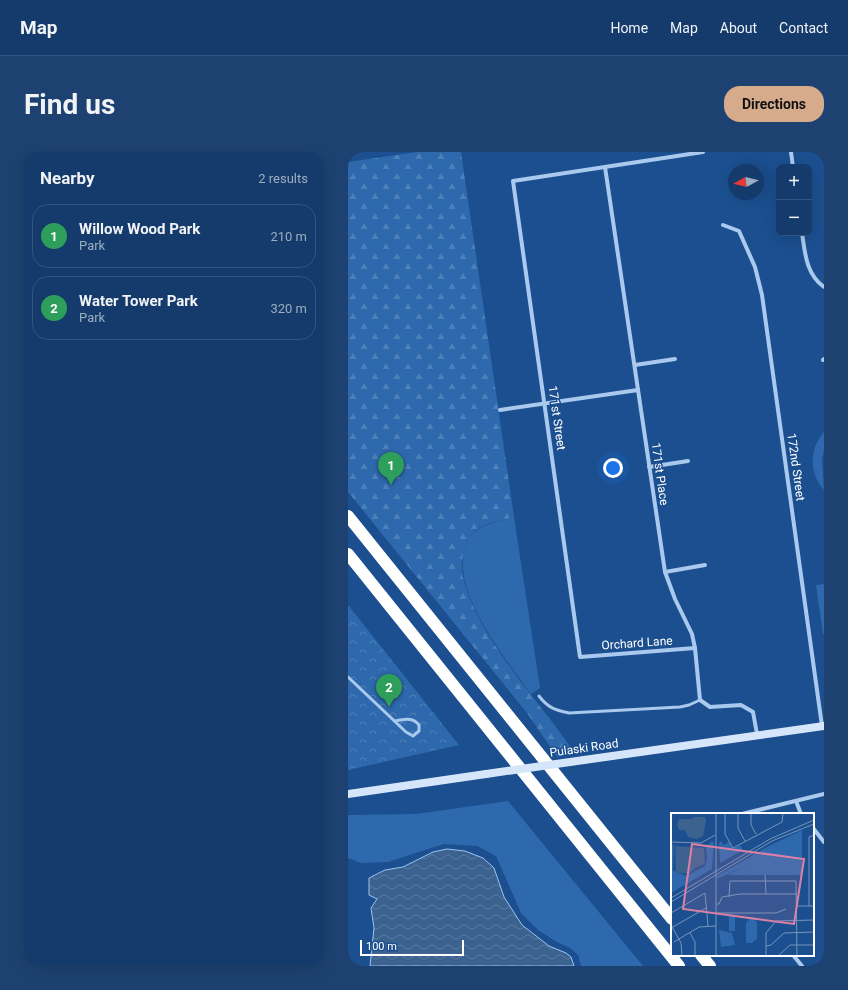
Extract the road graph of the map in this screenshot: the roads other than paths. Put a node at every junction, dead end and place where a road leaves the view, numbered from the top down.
1 (703, 152) edge
2 (791, 152) edge
3 (693, 153) edge
4 (793, 164) edge
5 (605, 167) junction
6 (723, 226) dead end
7 (803, 236) edge
8 (824, 287) edge
9 (675, 359) dead end
10 (635, 365) junction
11 (638, 390) junction
12 (544, 403) junction
13 (500, 410) dead end
14 (688, 461) dead end
15 (649, 467) junction
16 (348, 516) edge
17 (348, 554) edge
18 (705, 565) dead end
19 (664, 572) junction
20 (695, 648) junction
21 (580, 657) joint
22 (348, 677) edge
23 (539, 696) dead end
24 (700, 700) junction
25 (394, 721) junction
26 (823, 726) edge
27 (757, 734) junction
28 (348, 794) edge
29 (824, 794) edge
30 (796, 801) junction
31 (746, 813) edge
32 (801, 813) edge
33 (814, 829) edge
34 (824, 842) edge
35 (671, 917) edge
36 (702, 956) edge
37 (794, 956) edge
38 (679, 966) edge
39 (710, 966) edge
40 (802, 966) edge

1 - 3 street
2 - 4 street
3 - 5 street
5 - 10 street, 171st Place
5 - 12 street, 171st Street
6 - 26 street, 172nd Street
7 - 8 street
9 - 10 street
10 - 11 street, 171st Place
11 - 12 street
11 - 15 street, 171st Place
12 - 13 street
12 - 21 street, 171st Street
14 - 15 street
15 - 19 street, 171st Place
16 - 35 highway
17 - 38 highway
18 - 19 street
19 - 20 street, 171st Place
20 - 21 street, Orchard Lane
20 - 24 street, 171st Place
22 - 25 lane
23 - 24 lane
24 - 27 street
25 - 25 lane
26 - 27 main road, Pulaski Road
27 - 28 main road, Pulaski Road, bridge
29 - 30 street
30 - 31 street
30 - 32 street
33 - 34 street
36 - 39 highway
37 - 40 street

